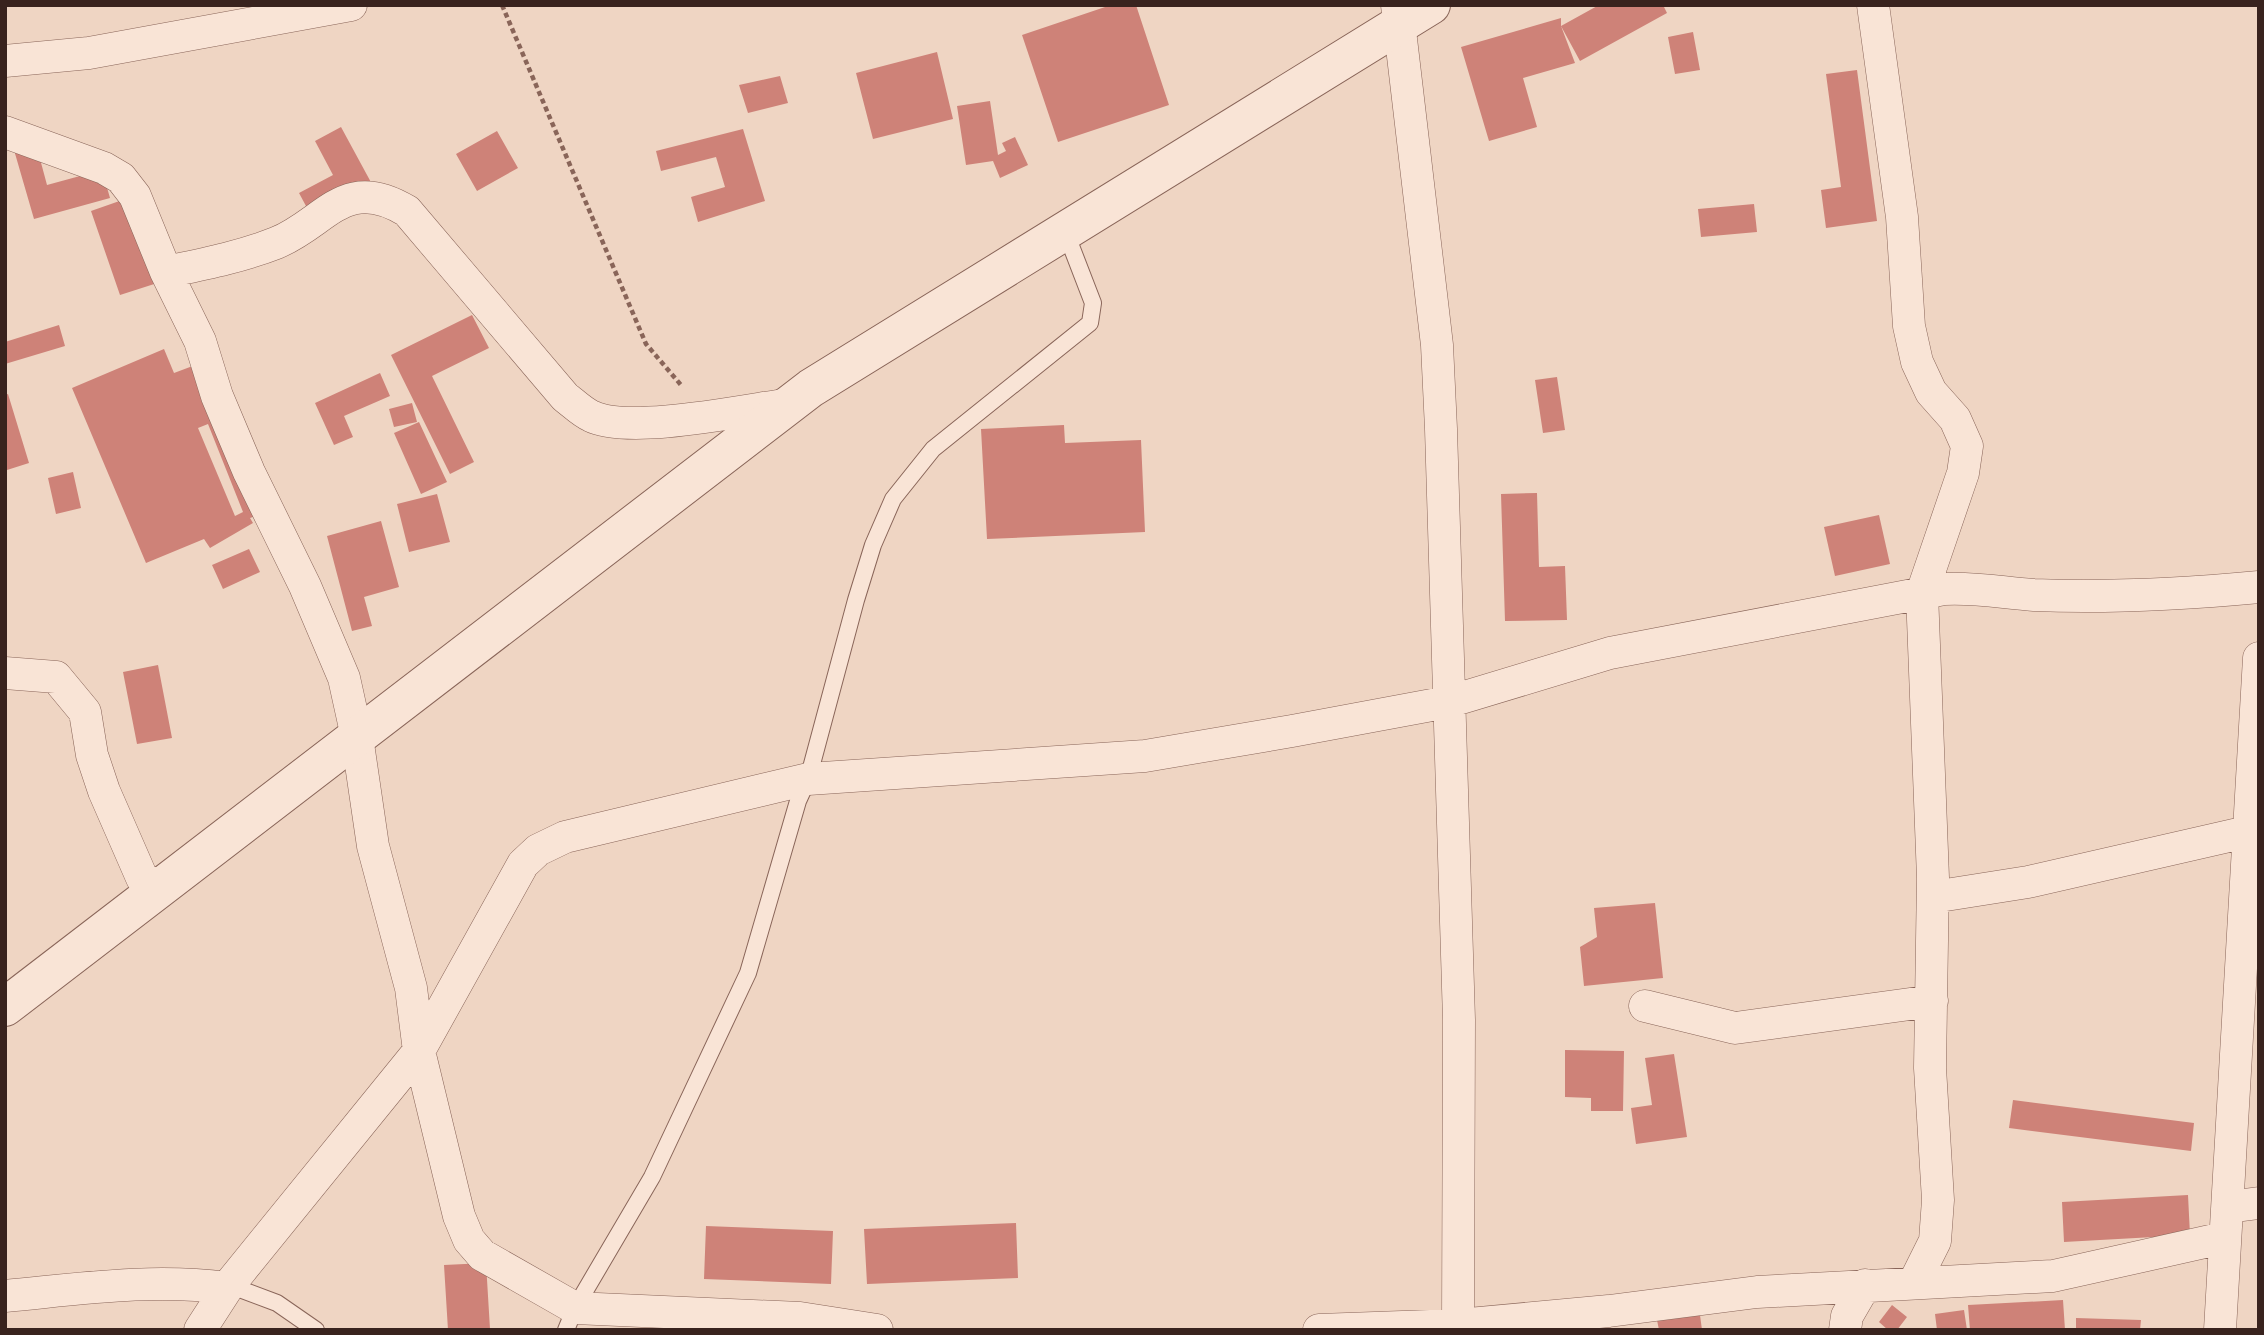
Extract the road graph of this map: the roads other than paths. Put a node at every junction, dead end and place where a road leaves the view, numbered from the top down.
1 (351, 5) edge
2 (1873, 5) edge
3 (1409, 11) edge
4 (261, 14) edge
5 (5, 61) edge
6 (5, 132) edge
7 (1066, 233) junction
8 (166, 272) junction
9 (790, 404) junction
10 (2259, 587) edge
11 (1922, 593) junction
12 (2259, 658) edge
13 (5, 673) edge
14 (1448, 702) junction
15 (357, 737) junction
16 (808, 779) junction
17 (2251, 831) junction
18 (161, 888) junction
19 (1933, 897) junction
20 (1932, 1001) junction
21 (1645, 1006) dead end
22 (5, 1007) edge
23 (419, 1051) junction
24 (2259, 1203) edge
25 (2225, 1222) junction
26 (1915, 1281) junction
27 (1865, 1284) junction
28 (228, 1286) junction
29 (5, 1296) edge
30 (571, 1319) edge
31 (1458, 1328) edge
32 (200, 1330) edge
33 (316, 1330) edge
34 (877, 1330) edge
35 (1319, 1330) edge
36 (1844, 1330) edge
37 (2220, 1330) edge

1 - 4 street
2 - 11 street
3 - 7 street
3 - 14 street
4 - 5 street
6 - 8 street
7 - 9 street
7 - 16 lane
8 - 9 street
8 - 15 street
9 - 15 street
10 - 11 street
11 - 14 street
11 - 19 street
12 - 17 street
13 - 18 street
14 - 16 street
14 - 31 street
15 - 18 street
15 - 23 street
16 - 23 street
16 - 30 lane
17 - 19 street
17 - 25 street
18 - 22 street
19 - 20 street
20 - 21 street
20 - 26 street
23 - 28 street
23 - 30 street
24 - 25 street
25 - 26 street
25 - 37 street
26 - 27 street
27 - 31 street
27 - 36 street
28 - 29 street
28 - 32 street
28 - 33 lane
30 - 34 street
31 - 35 street

